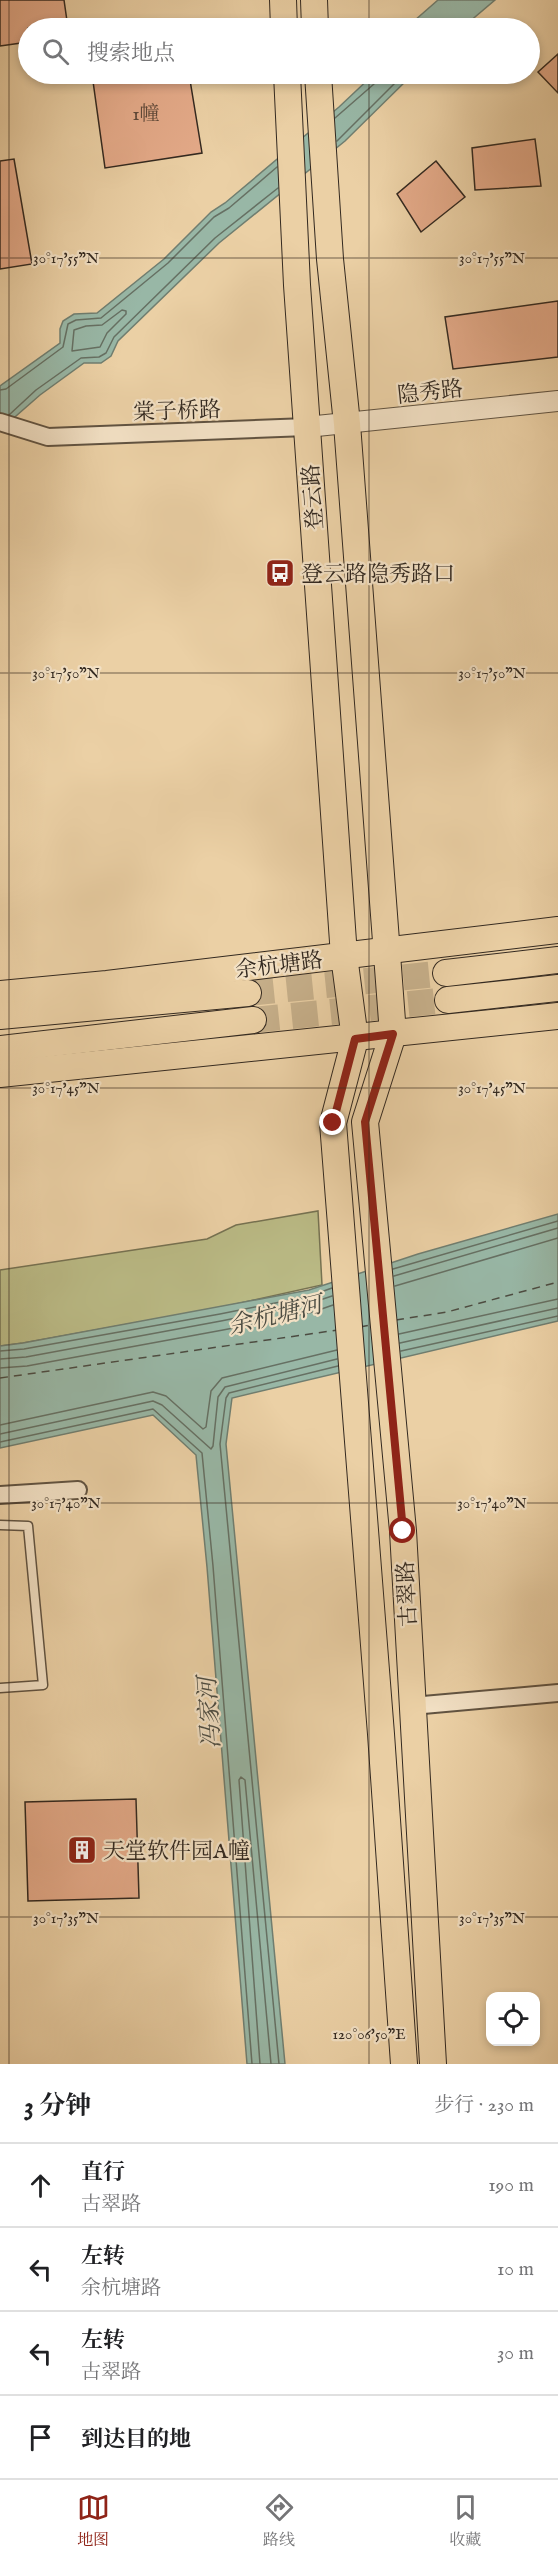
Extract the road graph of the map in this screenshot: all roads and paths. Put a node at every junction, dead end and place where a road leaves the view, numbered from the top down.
1 (283, 0) edge
2 (314, 0) edge
3 (284, 18) edge
4 (315, 18) edge
5 (287, 84) edge
6 (318, 84) edge
7 (558, 401) edge
8 (0, 422) edge
9 (347, 424) junction
10 (307, 427) junction
11 (558, 930) edge
12 (386, 951) junction
13 (344, 956) junction
14 (558, 960) edge
15 (446, 974) tunnel mouth
16 (558, 988) edge
17 (0, 993) edge
18 (248, 993) tunnel mouth
19 (448, 1000) tunnel mouth
20 (0, 1016) edge
21 (558, 1016) edge
22 (253, 1020) tunnel mouth
23 (393, 1034) junction
24 (355, 1039) junction
25 (0, 1049) edge
26 (0, 1074) edge
27 (78, 1490) dead end
28 (0, 1495) edge
29 (0, 1525) edge
30 (0, 1688) edge
31 (558, 1694) edge
32 (412, 1706) junction
33 (404, 2064) edge
34 (433, 2064) edge

1 - 3 main road
2 - 4 main road
5 - 10 main road, 登云路
6 - 9 main road, 登云路
7 - 9 street, 隐秀路
8 - 10 street, 棠子桥路
9 - 10 street, 隐秀路
9 - 12 main road, 登云路
10 - 13 main road, 登云路
11 - 12 main road, 余杭塘路
12 - 13 main road, 余杭塘路
12 - 23 main road, 古翠路
13 - 17 main road, 余杭塘路
13 - 24 main road, 古翠路
14 - 15 main road
16 - 19 main road
18 - 20 main road, 余杭塘路
21 - 23 main road
22 - 25 main road
23 - 24 main road
23 - 32 main road, 古翠路
24 - 26 main road
24 - 33 main road, 古翠路
27 - 28 street
29 - 30 lane
31 - 32 street
32 - 34 main road, 古翠路

